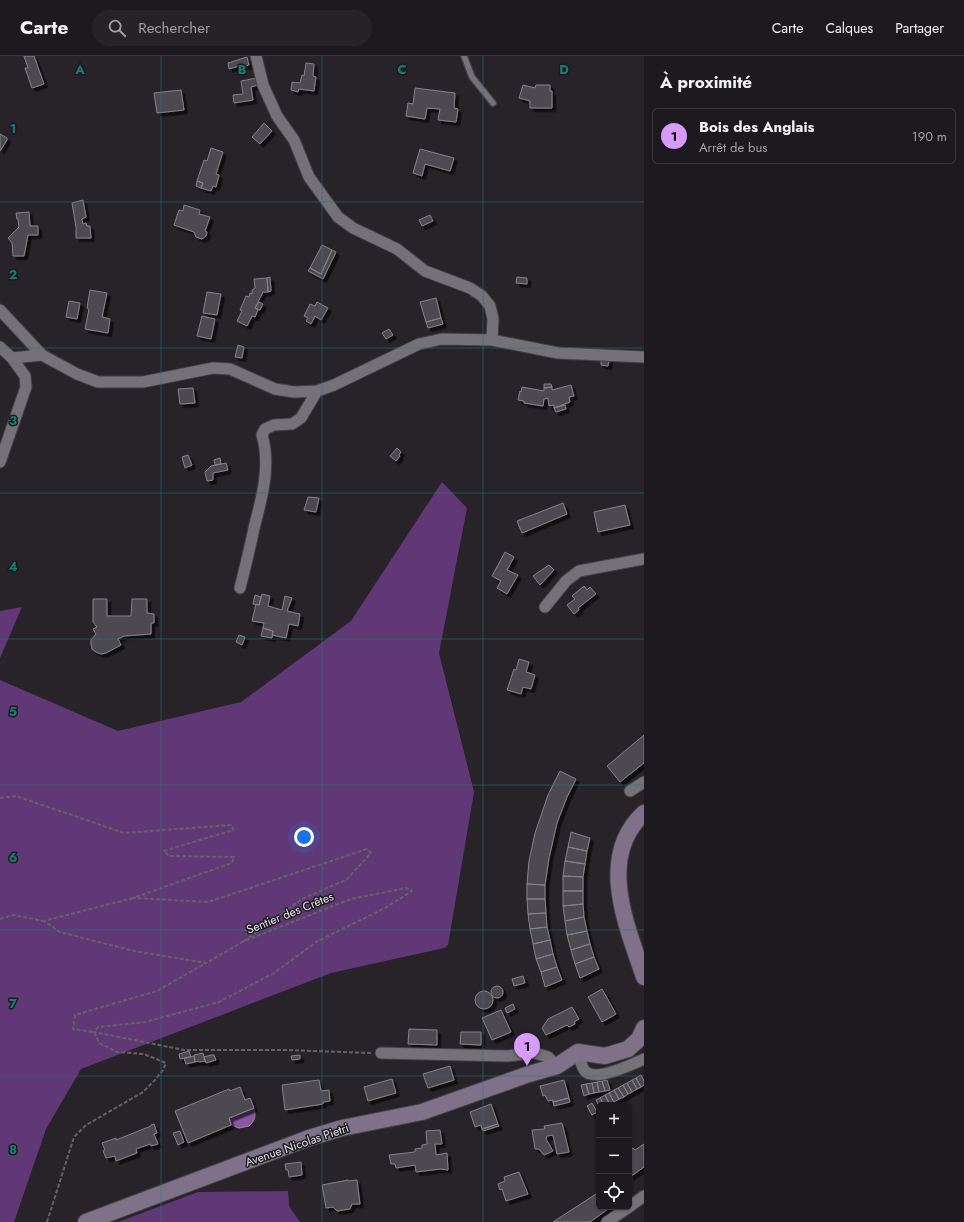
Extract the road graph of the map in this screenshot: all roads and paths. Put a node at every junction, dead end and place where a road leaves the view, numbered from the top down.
1 (256, 56) edge
2 (464, 56) edge
3 (493, 103) dead end
4 (0, 310) edge
5 (492, 340) junction
6 (0, 348) edge
7 (42, 355) junction
8 (644, 357) edge
9 (12, 358) junction
10 (316, 391) junction
11 (0, 462) edge
12 (644, 559) edge
13 (240, 588) dead end
14 (545, 607) dead end
15 (644, 782) edge
16 (630, 791) dead end
17 (0, 798) edge
18 (644, 813) edge
19 (133, 898) junction
20 (0, 919) edge
21 (44, 921) junction
22 (244, 941) junction
23 (206, 963) junction
24 (644, 977) edge
25 (644, 1028) edge
26 (94, 1032) junction
27 (578, 1052) junction
28 (380, 1054) joint
29 (644, 1059) edge
30 (557, 1066) junction
31 (644, 1196) edge
32 (632, 1205) edge
33 (625, 1210) edge
34 (47, 1222) edge
35 (86, 1222) edge
36 (607, 1222) edge

1 - 5 street
2 - 3 lane
4 - 7 street
5 - 8 street
5 - 10 street
6 - 9 street
7 - 9 street
7 - 10 street
9 - 11 street
10 - 13 street
12 - 14 street
15 - 16 street
17 - 19 path
18 - 24 main road
19 - 21 path
19 - 22 path, Sentier des Crêtes
20 - 21 path
21 - 23 path
22 - 23 path
22 - 26 path, Sentier des Crêtes
23 - 26 path
25 - 27 main road
26 - 28 path
26 - 34 path
27 - 29 street
27 - 30 main road, Avenue Nicolas Pietri
28 - 30 street
30 - 35 main road, Avenue Nicolas Pietri
31 - 32 street
33 - 36 street

